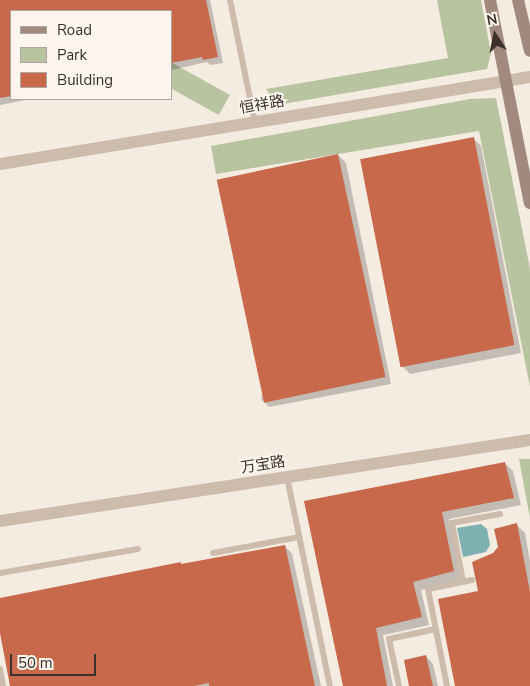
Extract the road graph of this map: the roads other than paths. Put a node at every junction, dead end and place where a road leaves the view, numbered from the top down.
1 (230, 0) edge
2 (490, 0) edge
3 (518, 0) edge
4 (530, 51) edge
5 (530, 77) edge
6 (506, 79) junction
7 (255, 123) junction
8 (0, 164) edge
9 (530, 203) edge
10 (530, 440) edge
11 (287, 477) junction
12 (500, 514) dead end
13 (0, 521) edge
14 (299, 537) junction
15 (138, 549) dead end
16 (213, 553) dead end
17 (0, 573) edge
18 (472, 580) dead end
19 (463, 582) junction
20 (436, 629) junction
21 (0, 669) edge
22 (3, 686) edge
23 (330, 686) edge
24 (400, 686) edge
25 (447, 686) edge

1 - 7 lane
2 - 6 main road
3 - 4 main road
5 - 6 street, 恒祥路
6 - 7 street, 恒祥路
6 - 9 main road
7 - 8 street, 恒祥路
10 - 11 street, 万宝路
11 - 13 street, 万宝路
11 - 14 lane
12 - 19 lane
14 - 16 lane
14 - 23 lane
15 - 17 lane
18 - 19 lane
19 - 20 lane
20 - 24 lane
20 - 25 lane
21 - 22 lane

